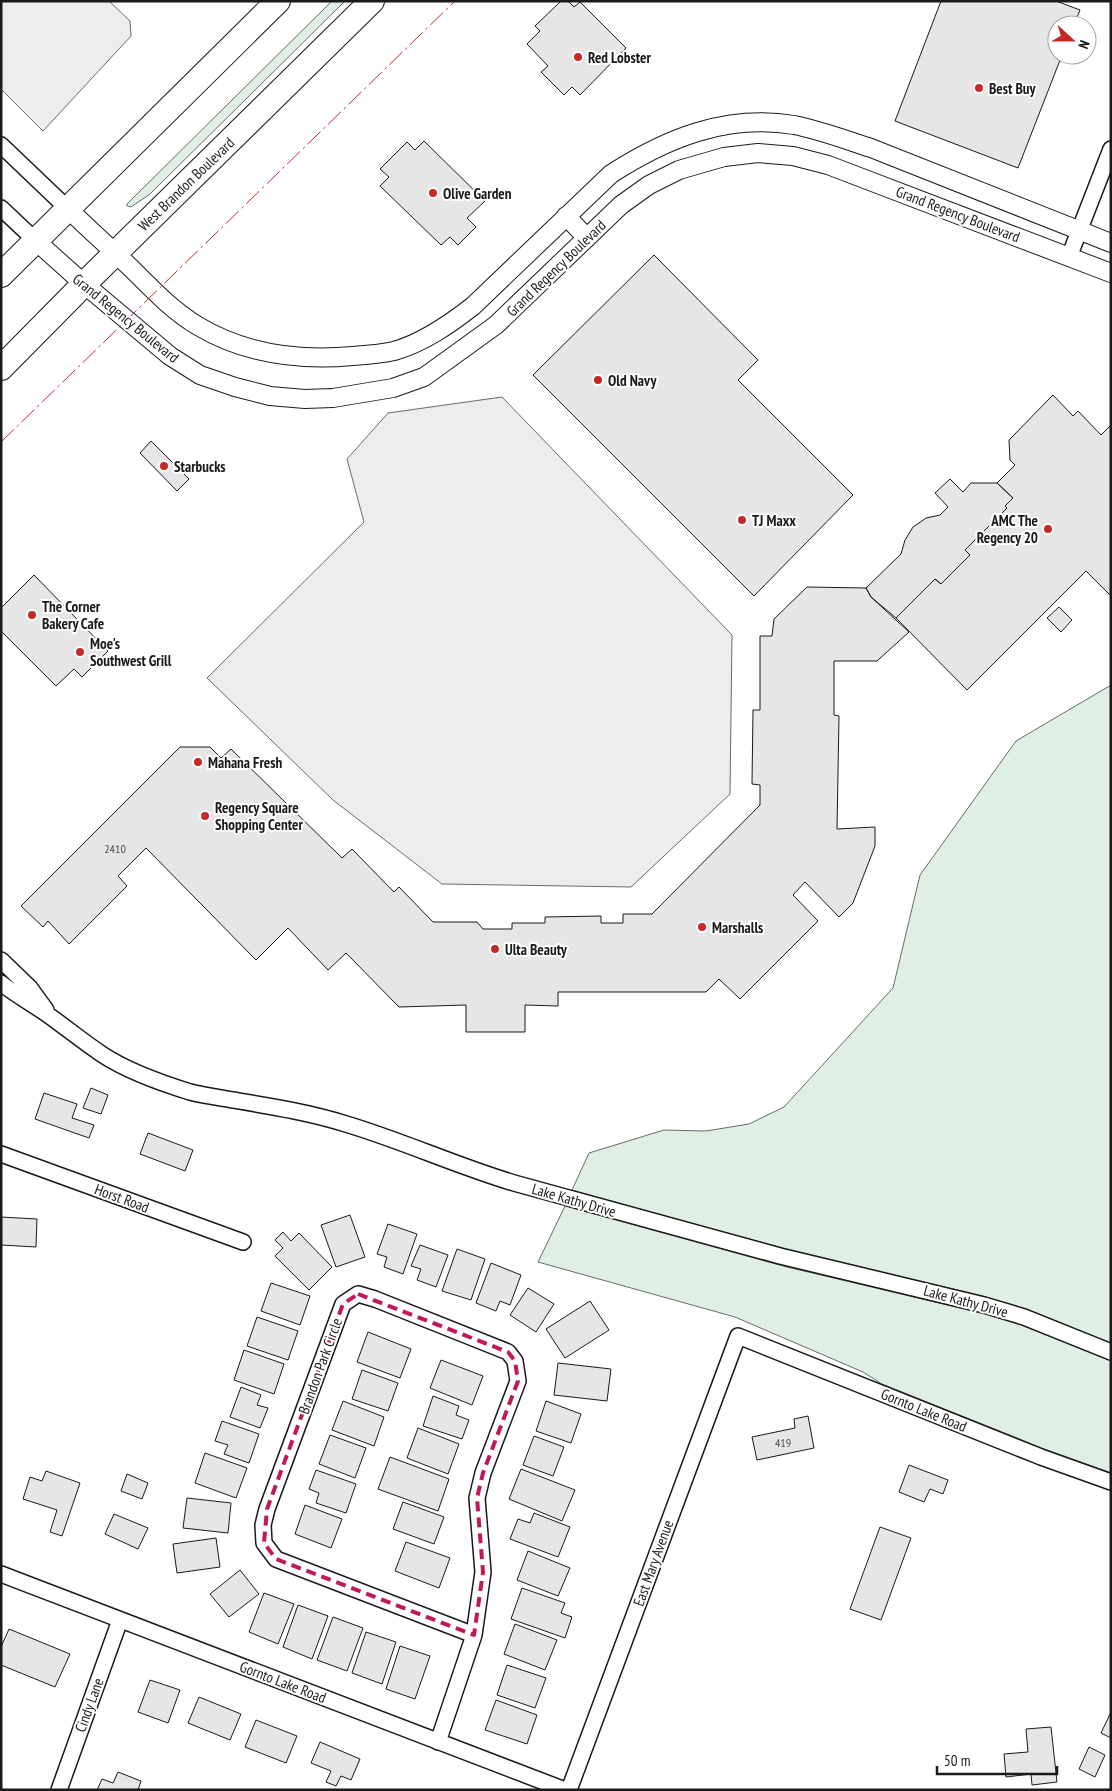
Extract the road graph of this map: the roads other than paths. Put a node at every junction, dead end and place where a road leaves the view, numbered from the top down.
1 (278, 1) edge
2 (372, 1) edge
3 (1, 145) edge
4 (865, 146) junction
5 (1111, 149) edge
6 (855, 174) junction
7 (1, 208) edge
8 (68, 209) junction
9 (566, 216) junction
10 (1079, 231) junction
11 (587, 238) junction
12 (36, 241) junction
13 (1111, 242) edge
14 (115, 253) junction
15 (1069, 257) junction
16 (1111, 273) edge
17 (1, 275) edge
18 (84, 284) junction
19 (1, 368) edge
20 (1, 960) edge
21 (1, 983) edge
22 (51, 1017) junction
23 (1, 1154) edge
24 (243, 1242) dead end
25 (738, 1336) joint
26 (1111, 1352) edge
27 (1111, 1482) edge
28 (1, 1574) edge
29 (120, 1620) junction
30 (474, 1635) junction
31 (438, 1742) junction
32 (59, 1790) edge
33 (565, 1790) edge
34 (569, 1790) edge

1 - 8 highway
2 - 14 highway, West Brandon Boulevard
3 - 8 street
4 - 6 street
4 - 9 street, Grand Regency Boulevard
4 - 10 street, Grand Regency Boulevard
5 - 10 street
6 - 11 street, Grand Regency Boulevard
6 - 15 street, Grand Regency Boulevard
7 - 12 street
8 - 12 highway
8 - 14 street, Grand Regency Boulevard
9 - 11 street
9 - 14 street, Grand Regency Boulevard
10 - 13 street, Grand Regency Boulevard
10 - 15 street
11 - 18 street, Grand Regency Boulevard
12 - 17 highway
12 - 18 street, Grand Regency Boulevard
14 - 18 highway, West Brandon Boulevard
15 - 16 street, Grand Regency Boulevard
18 - 19 highway, West Brandon Boulevard
20 - 22 street, Lake Kathy Drive
21 - 22 street, Lake Kathy Drive
22 - 26 street, Lake Kathy Drive
23 - 24 street, Horst Road
25 - 27 street, Gornto Lake Road
25 - 34 street, East Mary Avenue
28 - 29 street, Gornto Lake Road
29 - 31 street, Gornto Lake Road
29 - 32 street, Cindy Lane
30 - 30 street, Brandon Park Circle
30 - 31 street, Brandon Park Circle
31 - 33 street, Gornto Lake Road

